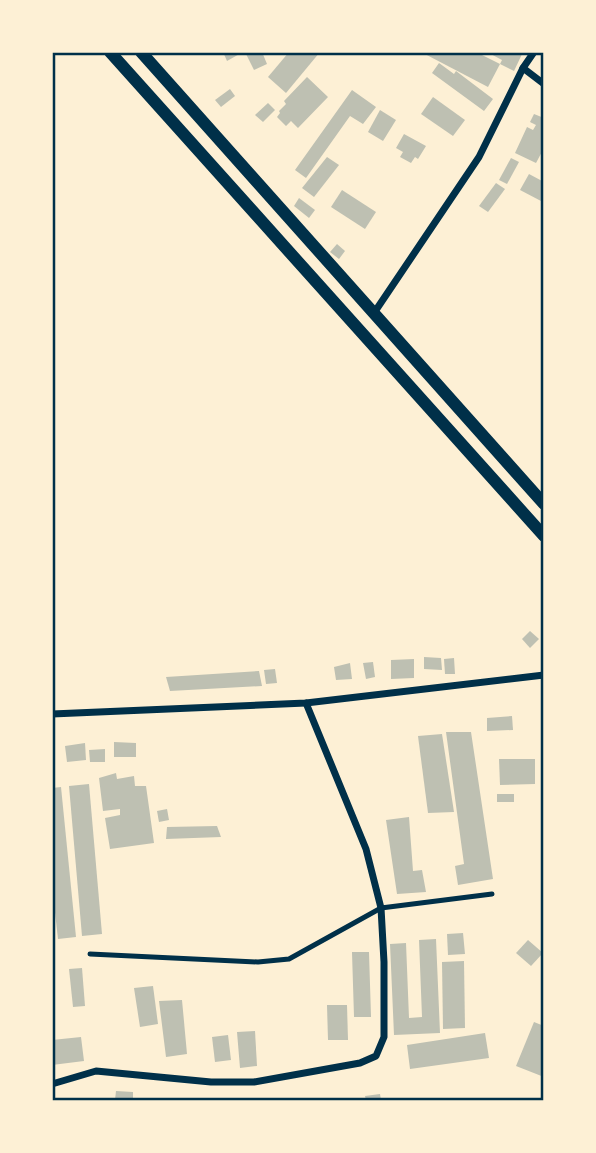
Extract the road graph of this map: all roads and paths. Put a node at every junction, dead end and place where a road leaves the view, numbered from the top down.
1 (110, 52) edge
2 (141, 52) edge
3 (534, 52) edge
4 (523, 68) junction
5 (544, 84) edge
6 (374, 313) junction
7 (544, 504) edge
8 (544, 537) edge
9 (542, 678) edge
10 (306, 703) junction
11 (52, 714) edge
12 (492, 894) dead end
13 (381, 908) junction
14 (90, 954) dead end
15 (52, 1084) edge

1 - 8 street
2 - 6 street
3 - 4 street
4 - 5 street
4 - 6 street
6 - 7 street
9 - 10 street
10 - 11 street
10 - 13 street
12 - 13 lane
13 - 14 lane
13 - 15 street

